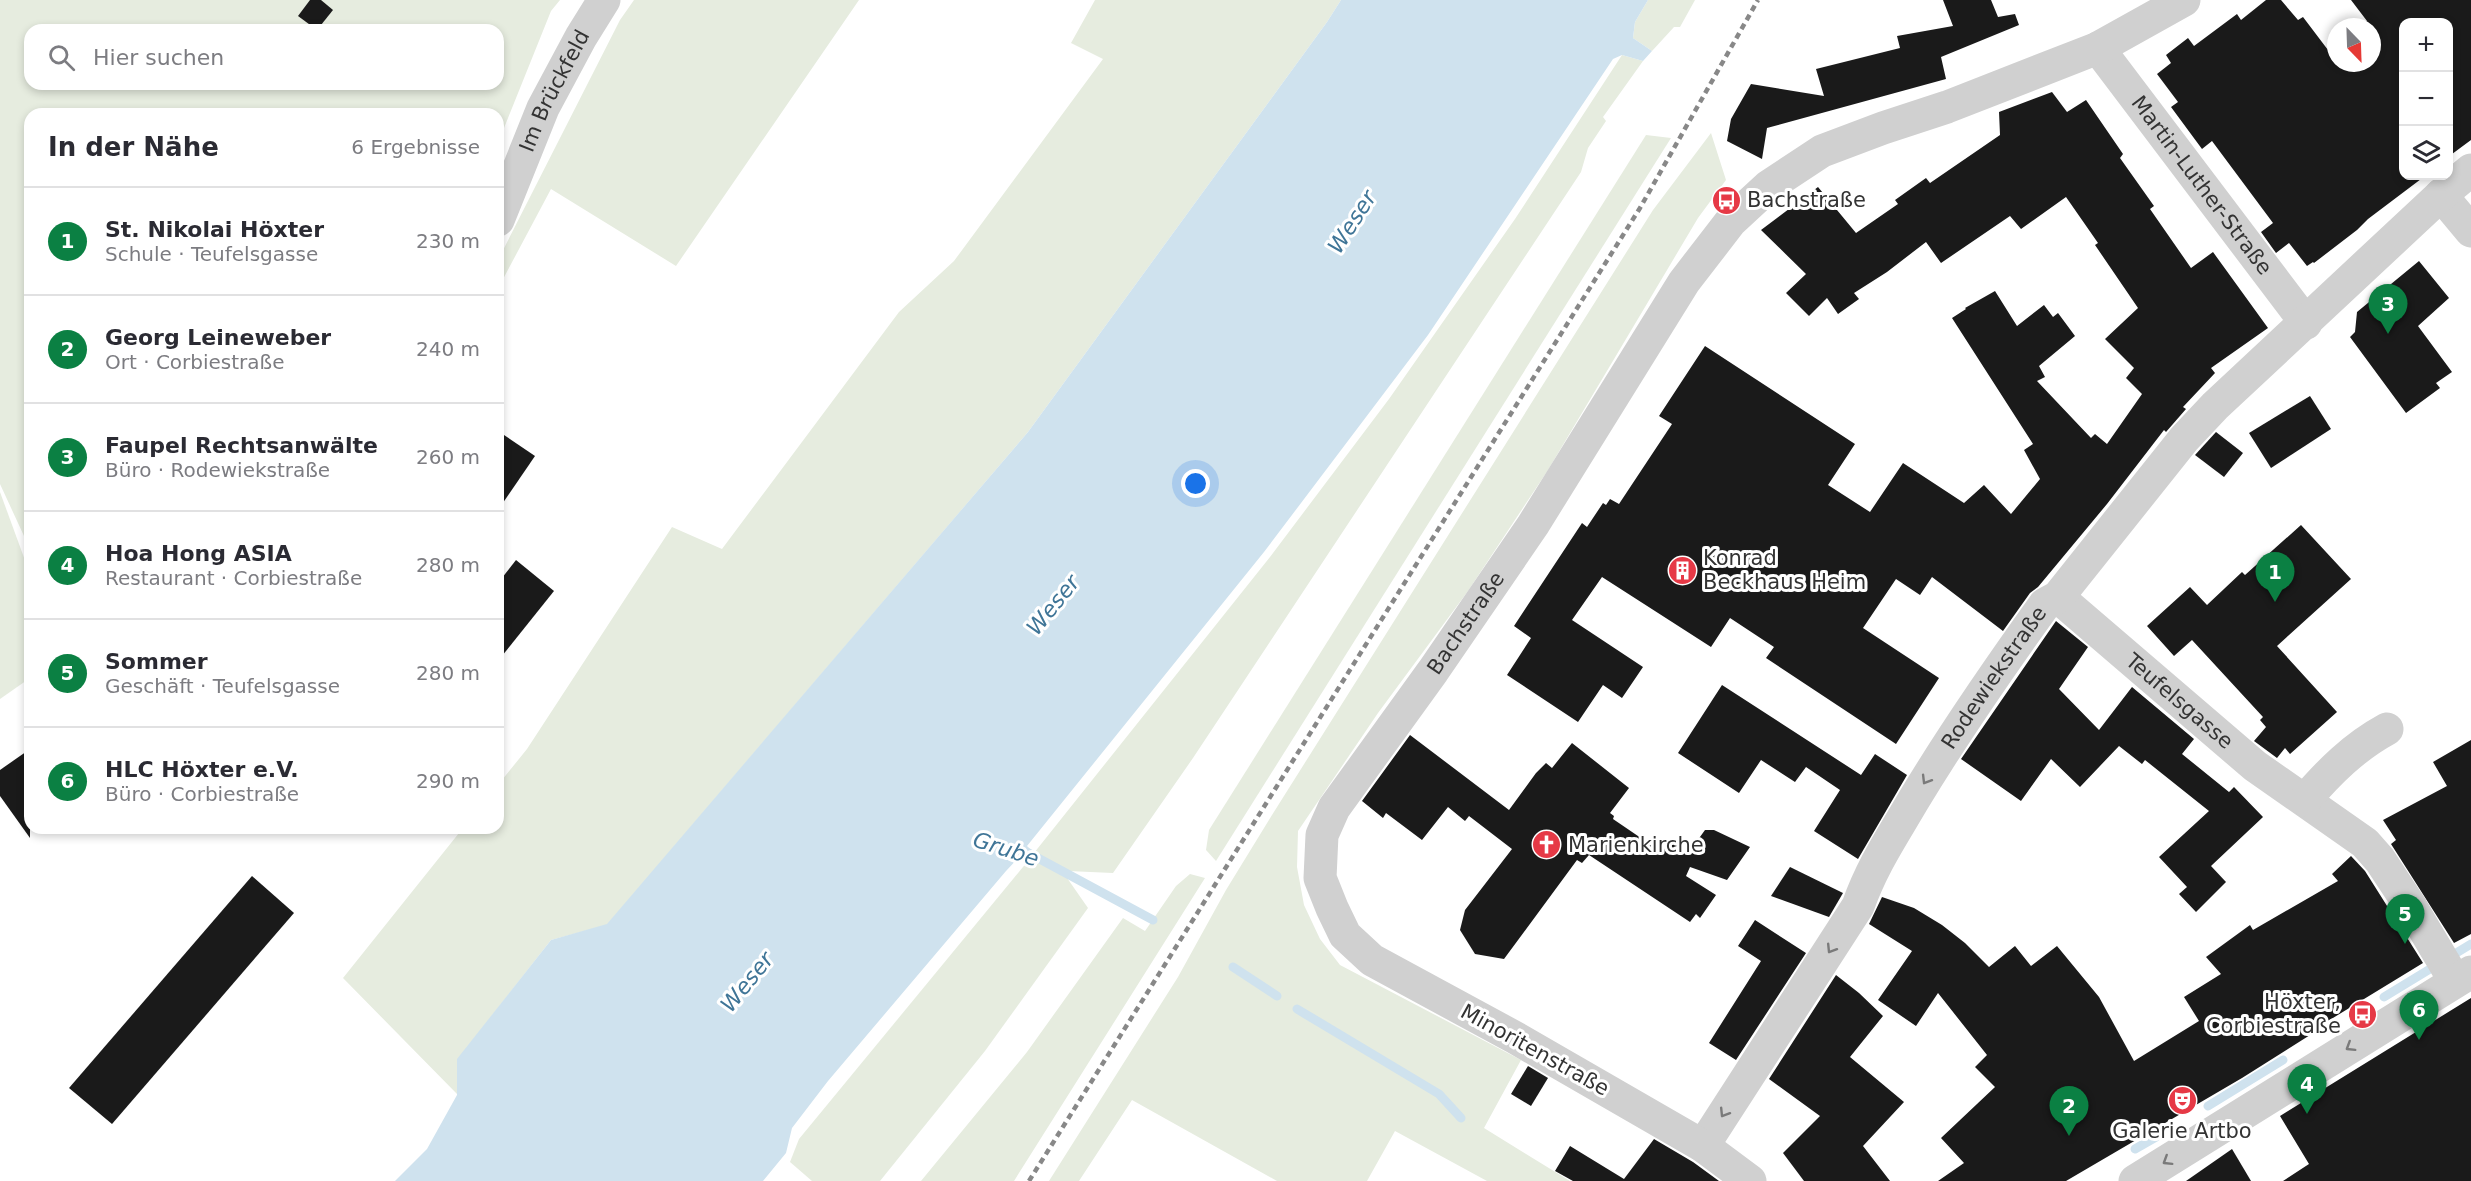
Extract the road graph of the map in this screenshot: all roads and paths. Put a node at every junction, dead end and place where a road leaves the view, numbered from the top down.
1 (604, 0) edge
2 (2184, 0) edge
3 (2098, 48) junction
4 (2471, 170) edge
5 (2441, 195) junction
6 (504, 205) edge
7 (2471, 231) edge
8 (2306, 323) junction
9 (2058, 597) junction
10 (2387, 729) dead end
11 (2305, 800) junction
12 (1332, 908) joint
13 (2453, 969) edge
14 (1703, 1146) junction
15 (1750, 1181) edge
16 (2135, 1181) edge

1 - 6 street, Im Brückfeld
2 - 3 street, Bachstraße
3 - 8 street, Martin-Luther-Straße
3 - 12 street, Bachstraße
4 - 5 street, Rodewiekstraße
5 - 7 street
5 - 8 street, Rodewiekstraße
8 - 9 street, Rodewiekstraße
9 - 11 street, Teufelsgasse
9 -> 14 street, Rodewiekstraße
10 - 11 street
11 - 13 street, Teufelsgasse
12 - 14 street, Minoritenstraße
13 -> 16 street
14 - 15 street, Minoritenstraße

